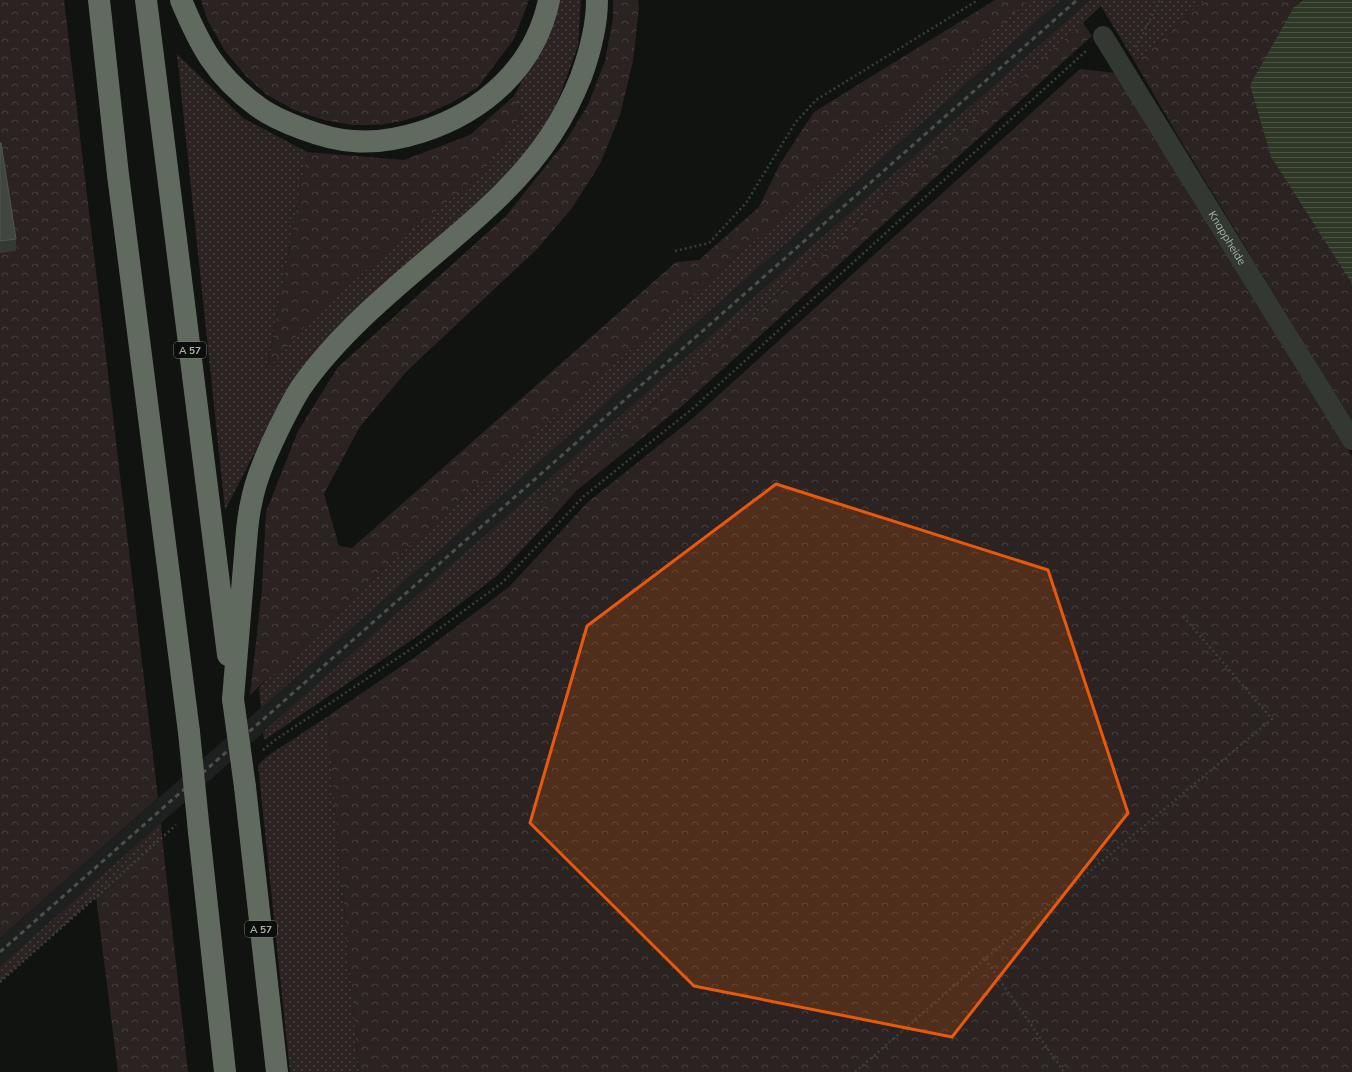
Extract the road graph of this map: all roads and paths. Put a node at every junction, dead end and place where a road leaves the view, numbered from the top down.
1 (98, 0) edge
2 (146, 0) edge
3 (181, 0) edge
4 (549, 0) edge
5 (597, 0) edge
6 (978, 0) edge
7 (1160, 0) edge
8 (1103, 36) joint
9 (1124, 71) junction
10 (675, 251) dead end
11 (1352, 440) edge
12 (1182, 615) dead end
13 (233, 699) junction
14 (263, 750) dead end
15 (178, 823) dead end
16 (985, 959) junction
17 (0, 982) edge
18 (225, 1072) edge
19 (277, 1072) edge
20 (855, 1072) edge
21 (1064, 1072) edge

1 - 18 highway, bridge
2 - 13 highway, A 57
3 - 4 highway
5 - 13 highway
6 - 10 path
7 - 9 path
8 - 9 street, Knappheide
8 - 14 path
9 - 11 street, Knappheide
12 - 16 path
13 - 19 highway, A 57, bridge
15 - 17 path
16 - 20 path
16 - 21 path

